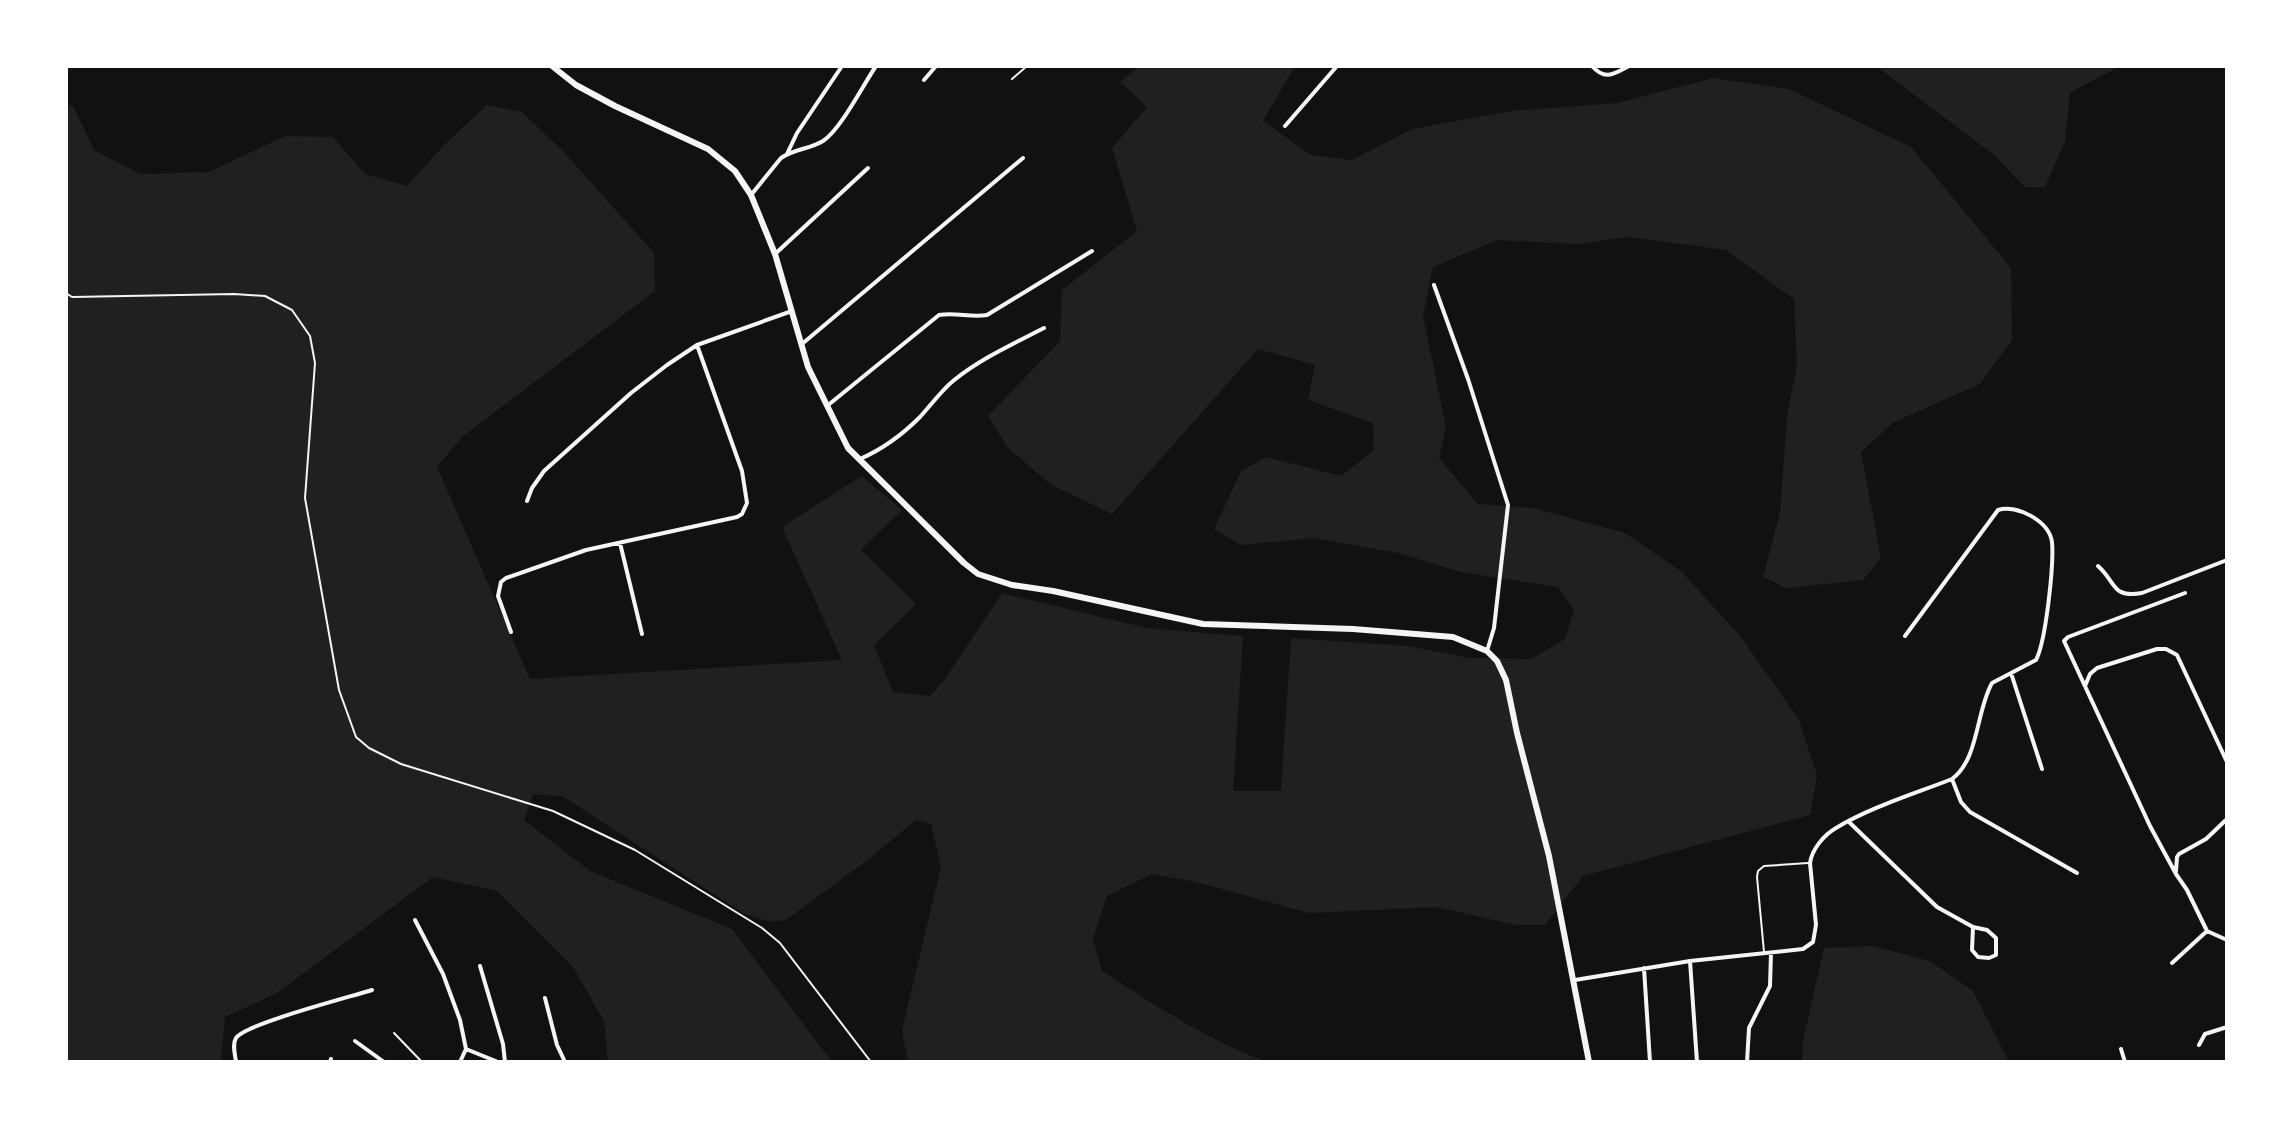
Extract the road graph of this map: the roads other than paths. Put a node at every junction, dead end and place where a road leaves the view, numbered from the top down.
1 (552, 66) edge
2 (842, 66) edge
3 (876, 66) edge
4 (936, 66) edge
5 (1027, 66) edge
6 (1337, 66) edge
7 (1592, 66) edge
8 (1629, 66) edge
9 (1012, 79) dead end
10 (924, 80) dead end
11 (1285, 126) dead end
12 (787, 154) junction
13 (1023, 158) dead end
14 (868, 168) dead end
15 (751, 195) junction
16 (1092, 251) dead end
17 (775, 254) junction
18 (1434, 285) dead end
19 (792, 311) junction
20 (1044, 328) dead end
21 (802, 344) junction
22 (697, 345) junction
23 (827, 406) junction
24 (857, 460) junction
25 (527, 501) dead end
26 (620, 543) junction
27 (2227, 560) edge
28 (2098, 566) dead end
29 (2185, 593) dead end
30 (511, 632) dead end
31 (642, 634) dead end
32 (1905, 636) dead end
33 (1487, 651) junction
34 (2011, 673) junction
35 (2085, 686) junction
36 (2227, 762) edge
37 (2042, 769) dead end
38 (1952, 779) junction
39 (2227, 819) edge
40 (1849, 822) junction
41 (1810, 863) junction
42 (2077, 873) dead end
43 (2176, 874) junction
44 (415, 920) dead end
45 (1973, 927) junction
46 (2207, 931) junction
47 (2227, 940) edge
48 (1768, 953) junction
49 (1690, 961) junction
50 (2172, 963) dead end
51 (480, 966) dead end
52 (1644, 968) junction
53 (1575, 980) junction
54 (372, 990) dead end
55 (545, 998) dead end
56 (2227, 1027) edge
57 (394, 1033) dead end
58 (355, 1041) dead end
59 (2199, 1045) dead end
60 (466, 1049) junction
61 (2121, 1049) dead end
62 (236, 1062) edge
63 (384, 1062) edge
64 (422, 1062) edge
65 (460, 1062) edge
66 (498, 1062) edge
67 (505, 1062) edge
68 (565, 1062) edge
69 (1589, 1062) edge
70 (1650, 1062) edge
71 (1697, 1062) edge
72 (1747, 1062) edge
73 (2125, 1062) edge

1 - 15 main road
2 - 12 street
3 - 12 street
4 - 10 street
5 - 9 lane
6 - 11 street
7 - 8 street
12 - 15 street
13 - 21 street
14 - 17 street
15 - 17 main road
16 - 23 street
17 - 19 main road
18 - 33 street
19 - 21 main road
19 - 22 street
20 - 24 street
21 - 23 main road
22 - 25 street
22 - 26 street
23 - 24 main road
24 - 33 main road
26 - 30 street
26 - 31 street
27 - 28 street
29 - 35 street
32 - 34 street
33 - 53 main road
34 - 37 street
34 - 38 street
35 - 36 street
35 - 43 street
38 - 40 street
38 - 42 street
39 - 43 street
40 - 41 street
40 - 45 street
41 - 48 street
41 - 48 lane
43 - 46 street
44 - 60 street
45 - 45 street
46 - 47 street
46 - 50 street
48 - 49 street
48 - 72 street
49 - 52 street
49 - 71 street
51 - 67 street
52 - 53 street
52 - 70 street
53 - 69 main road
54 - 62 street
55 - 68 street
56 - 59 street
57 - 64 lane
58 - 63 street
60 - 65 street
60 - 66 street
61 - 73 street

